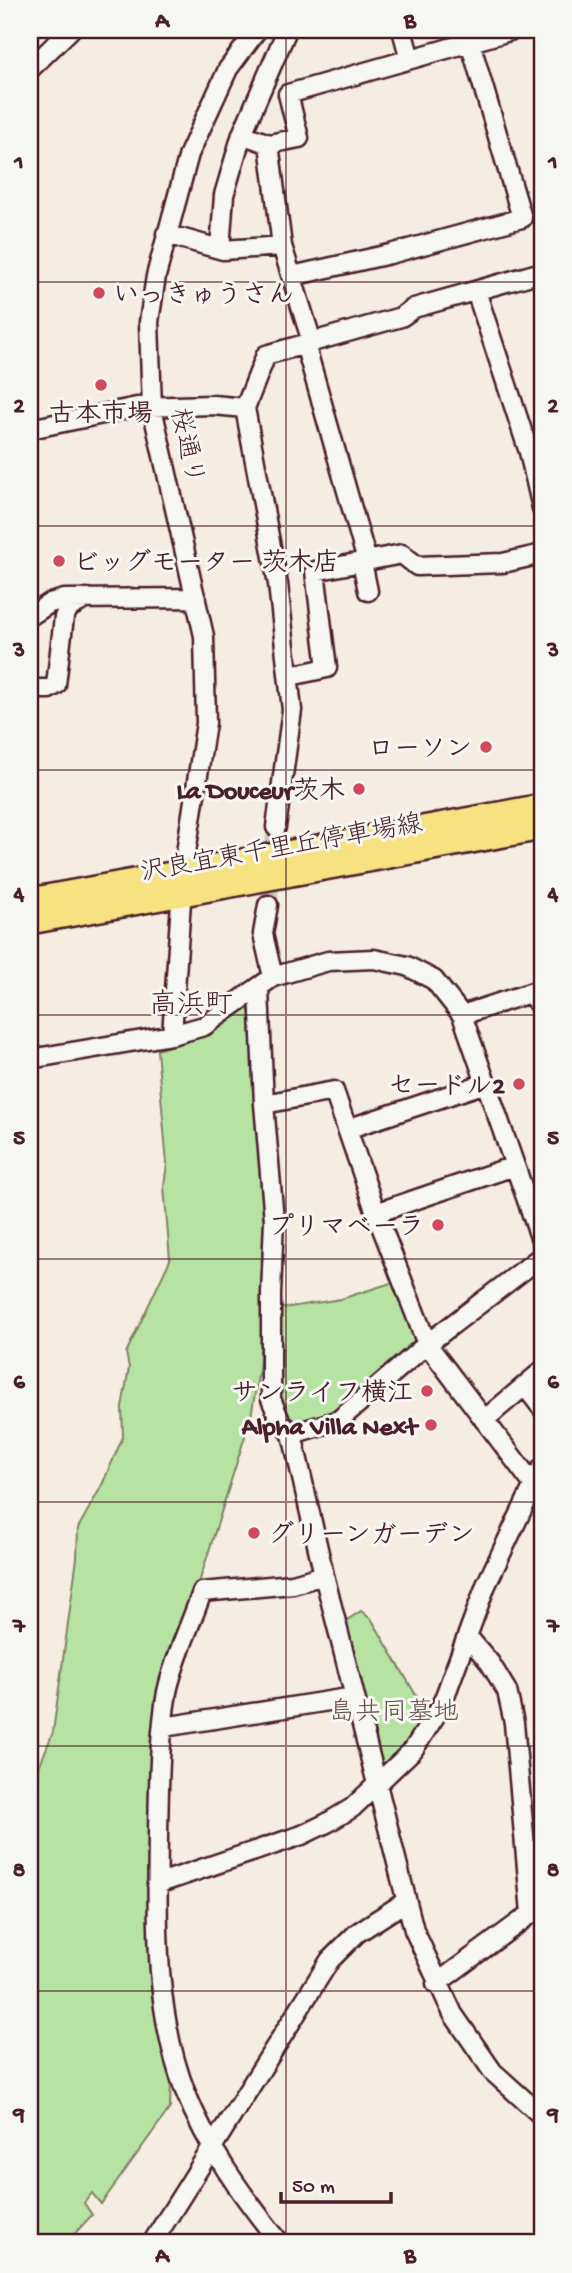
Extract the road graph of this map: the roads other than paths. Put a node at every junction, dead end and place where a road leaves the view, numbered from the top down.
1 (70, 30) edge
2 (257, 30) edge
3 (287, 30) edge
4 (402, 30) edge
5 (503, 31) edge
6 (470, 42) junction
7 (410, 59) junction
8 (30, 69) edge
9 (242, 134) junction
10 (269, 144) junction
11 (166, 234) junction
12 (282, 246) junction
13 (220, 249) junction
14 (542, 272) edge
15 (292, 276) junction
16 (477, 290) junction
17 (308, 343) junction
18 (152, 408) junction
19 (245, 408) junction
20 (30, 429) edge
21 (542, 508) edge
22 (542, 554) edge
23 (364, 562) junction
24 (368, 591) dead end
25 (87, 598) junction
26 (196, 598) junction
27 (30, 616) edge
28 (290, 676) junction
29 (30, 689) edge
30 (542, 806) edge
31 (276, 827) tunnel mouth
32 (542, 828) edge
33 (182, 882) junction
34 (30, 900) edge
35 (268, 905) tunnel mouth
36 (30, 922) edge
37 (273, 976) junction
38 (259, 989) junction
39 (536, 991) edge
40 (542, 1009) edge
41 (462, 1015) junction
42 (172, 1035) junction
43 (30, 1059) edge
44 (486, 1083) junction
45 (264, 1104) junction
46 (347, 1129) junction
47 (514, 1166) junction
48 (376, 1213) junction
49 (542, 1243) edge
50 (542, 1256) edge
51 (427, 1345) junction
52 (542, 1371) edge
53 (525, 1386) junction
54 (542, 1408) edge
55 (484, 1420) junction
56 (292, 1434) junction
57 (542, 1468) edge
58 (538, 1490) edge
59 (324, 1576) junction
60 (468, 1637) junction
61 (354, 1696) junction
62 (164, 1727) junction
63 (377, 1786) junction
64 (157, 1884) junction
65 (405, 1902) junction
66 (537, 1909) edge
67 (436, 1984) junction
68 (542, 2116) edge
69 (212, 2150) junction
70 (152, 2243) edge
71 (280, 2243) edge

1 - 8 street
2 - 11 street, 桜通り
3 - 9 street
4 - 7 street
5 - 6 street
6 - 7 street
6 - 15 street
7 - 10 street
9 - 10 street
9 - 13 street
10 - 12 street
11 - 13 street
11 - 18 street, 桜通り
12 - 13 street
12 - 15 street
14 - 16 street
15 - 17 street
16 - 17 street
16 - 21 street
17 - 19 street
17 - 23 street
18 - 19 street
18 - 20 street
18 - 26 street, 桜通り
19 - 28 street
22 - 23 street
23 - 24 street
23 - 28 street
25 - 26 street
25 - 27 street
25 - 29 street
26 - 33 street, 桜通り
28 - 31 street
30 - 33 main road, 沢良宜東千里丘停車場線
32 - 33 main road, 沢良宜東千里丘停車場線
33 - 34 main road, 沢良宜東千里丘停車場線
33 - 36 main road, 沢良宜東千里丘停車場線
33 - 42 street, 桜通り
35 - 37 street
37 - 38 street
37 - 41 street
38 - 42 street
38 - 45 street
39 - 40 street
39 - 41 street
41 - 44 street
42 - 43 street
44 - 46 street
44 - 47 street
45 - 46 street
45 - 56 street
46 - 48 street
47 - 48 street
47 - 49 street
48 - 51 street
50 - 51 street
51 - 55 street
51 - 56 street
52 - 53 street
53 - 54 street
53 - 55 street
55 - 58 street
56 - 59 street
57 - 58 street
58 - 60 street
59 - 61 street
59 - 62 street
60 - 63 street
60 - 66 street
61 - 62 street
61 - 63 street
62 - 64 street
63 - 64 street
63 - 65 street
64 - 69 street
65 - 67 street
65 - 69 street
66 - 67 street
67 - 68 street
69 - 70 street
69 - 71 street

